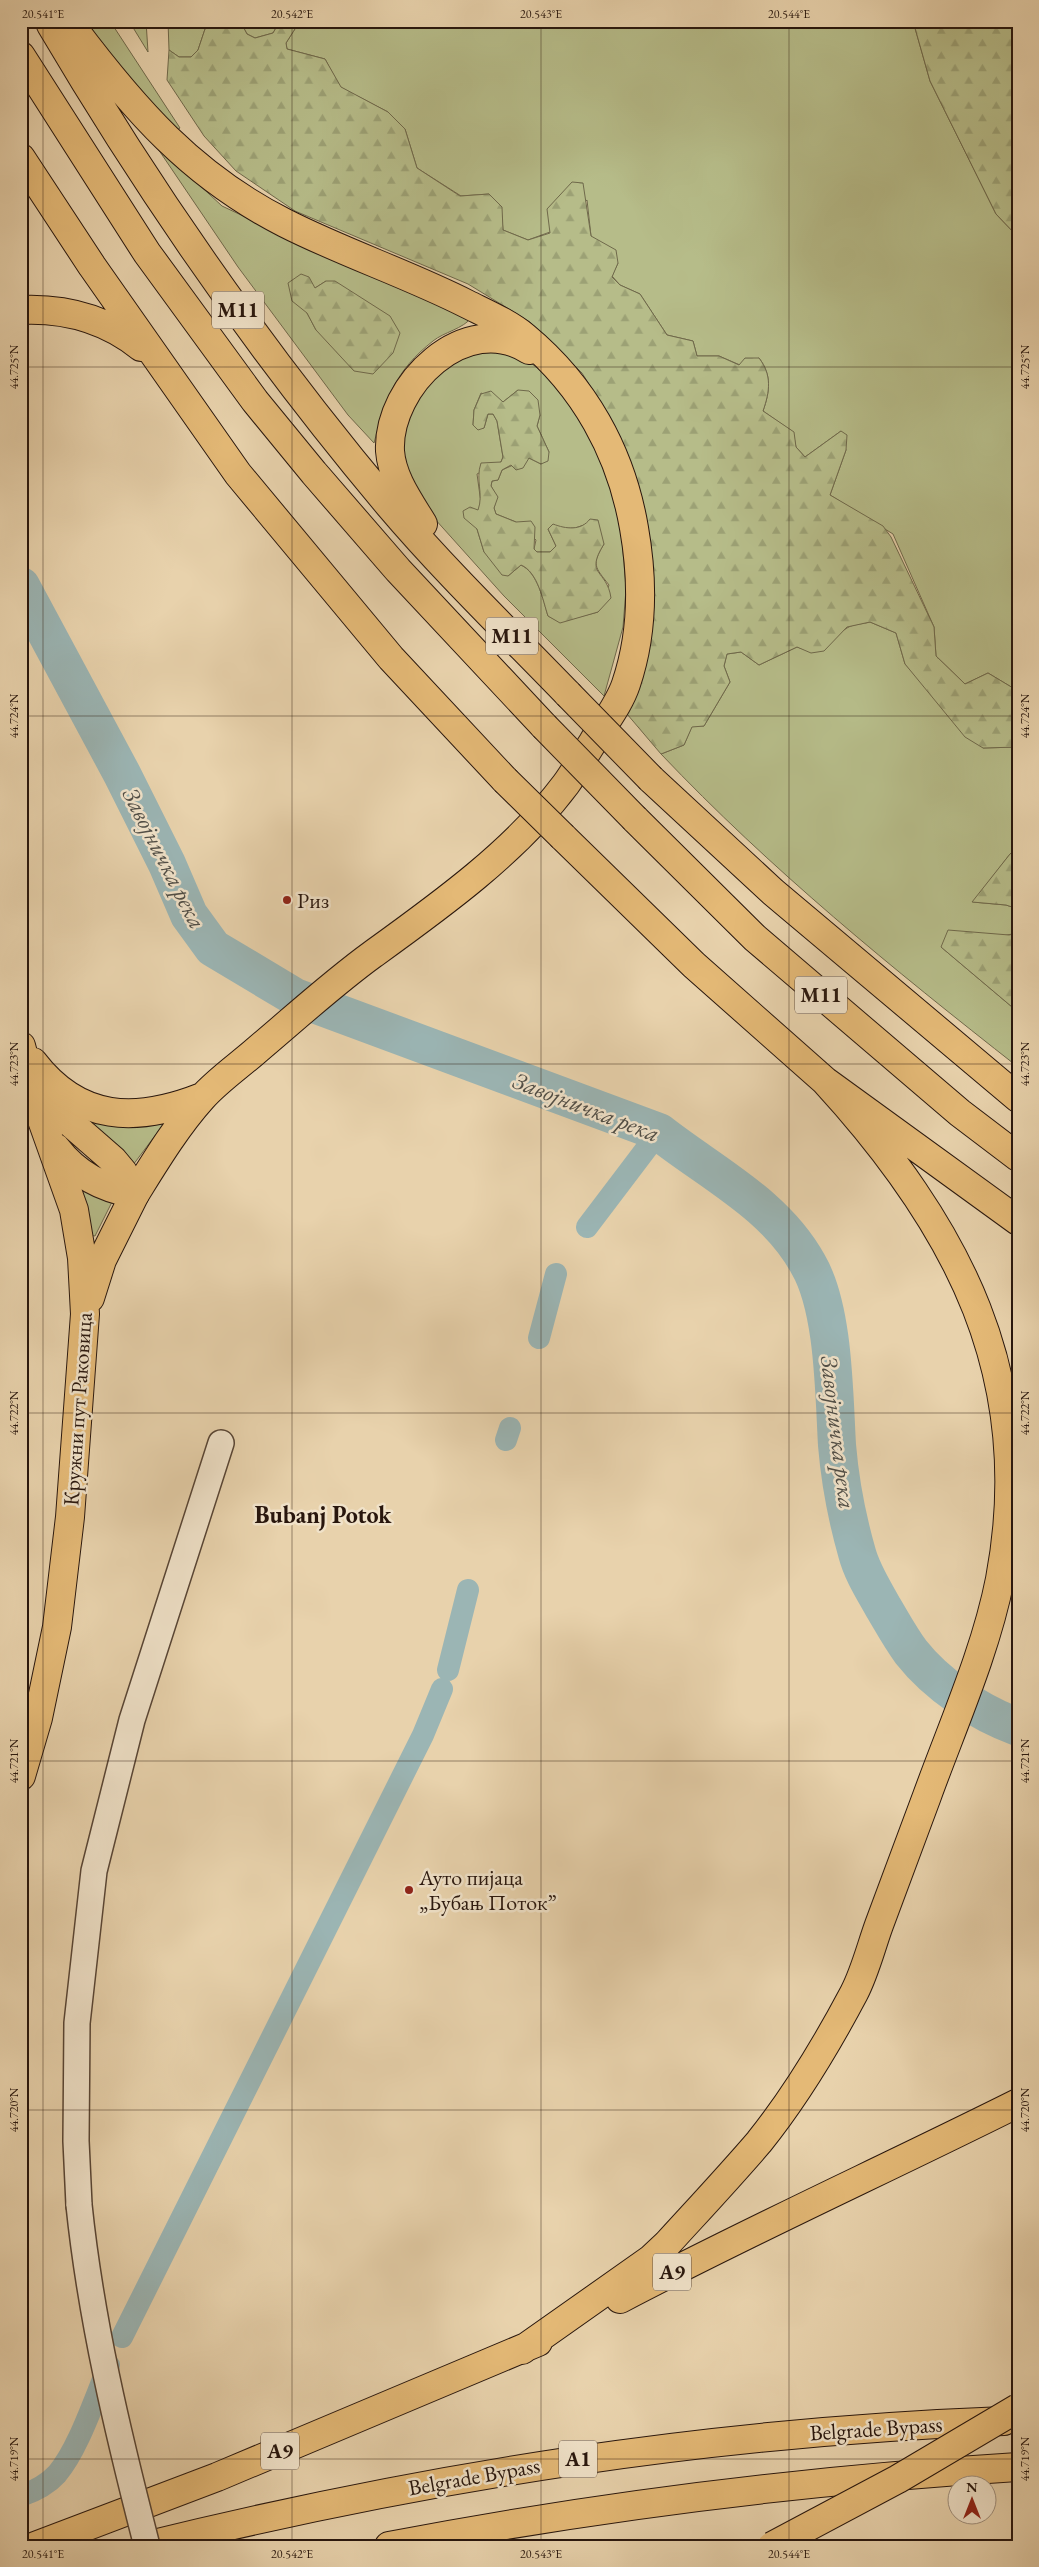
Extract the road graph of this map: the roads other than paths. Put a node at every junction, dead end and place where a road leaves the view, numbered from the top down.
1 (49, 21) edge
2 (65, 21) edge
3 (21, 56) edge
4 (21, 158) edge
5 (21, 310) edge
6 (556, 367) junction
7 (164, 370) junction
8 (456, 578) junction
9 (21, 1035) edge
10 (27, 1054) edge
11 (825, 1081) junction
12 (202, 1097) junction
13 (1018, 1098) edge
14 (51, 1140) junction
15 (1018, 1157) edge
16 (136, 1194) junction
17 (1018, 1221) edge
18 (85, 1314) junction
19 (221, 1444) dead end
20 (21, 1776) edge
21 (1018, 2103) edge
22 (522, 2350) junction
23 (1018, 2408) edge
24 (1018, 2421) edge
25 (1018, 2467) edge
26 (35, 2546) edge
27 (146, 2546) edge
28 (389, 2546) edge
29 (772, 2546) edge

1 - 8 main road, M11
2 - 6 main road
3 - 15 main road, M11, bridge
4 - 7 main road
5 - 7 main road
6 - 8 main road
6 - 12 main road
7 - 11 main road, bridge
8 - 13 main road, M11, bridge
9 - 10 main road
10 - 12 main road
10 - 14 main road, Кружни пут Раковица
10 - 16 main road
11 - 17 main road
11 - 22 main road
12 - 16 main road
14 - 16 main road
14 - 18 main road, Кружни пут Раковица
16 - 18 main road
18 - 20 main road, Кружни пут Раковица
19 - 27 street, bridge
21 - 22 main road, A9
22 - 26 main road, A9
23 - 29 main road, bridge
24 - 27 main road, Belgrade Bypass / A1
25 - 28 main road, A1

